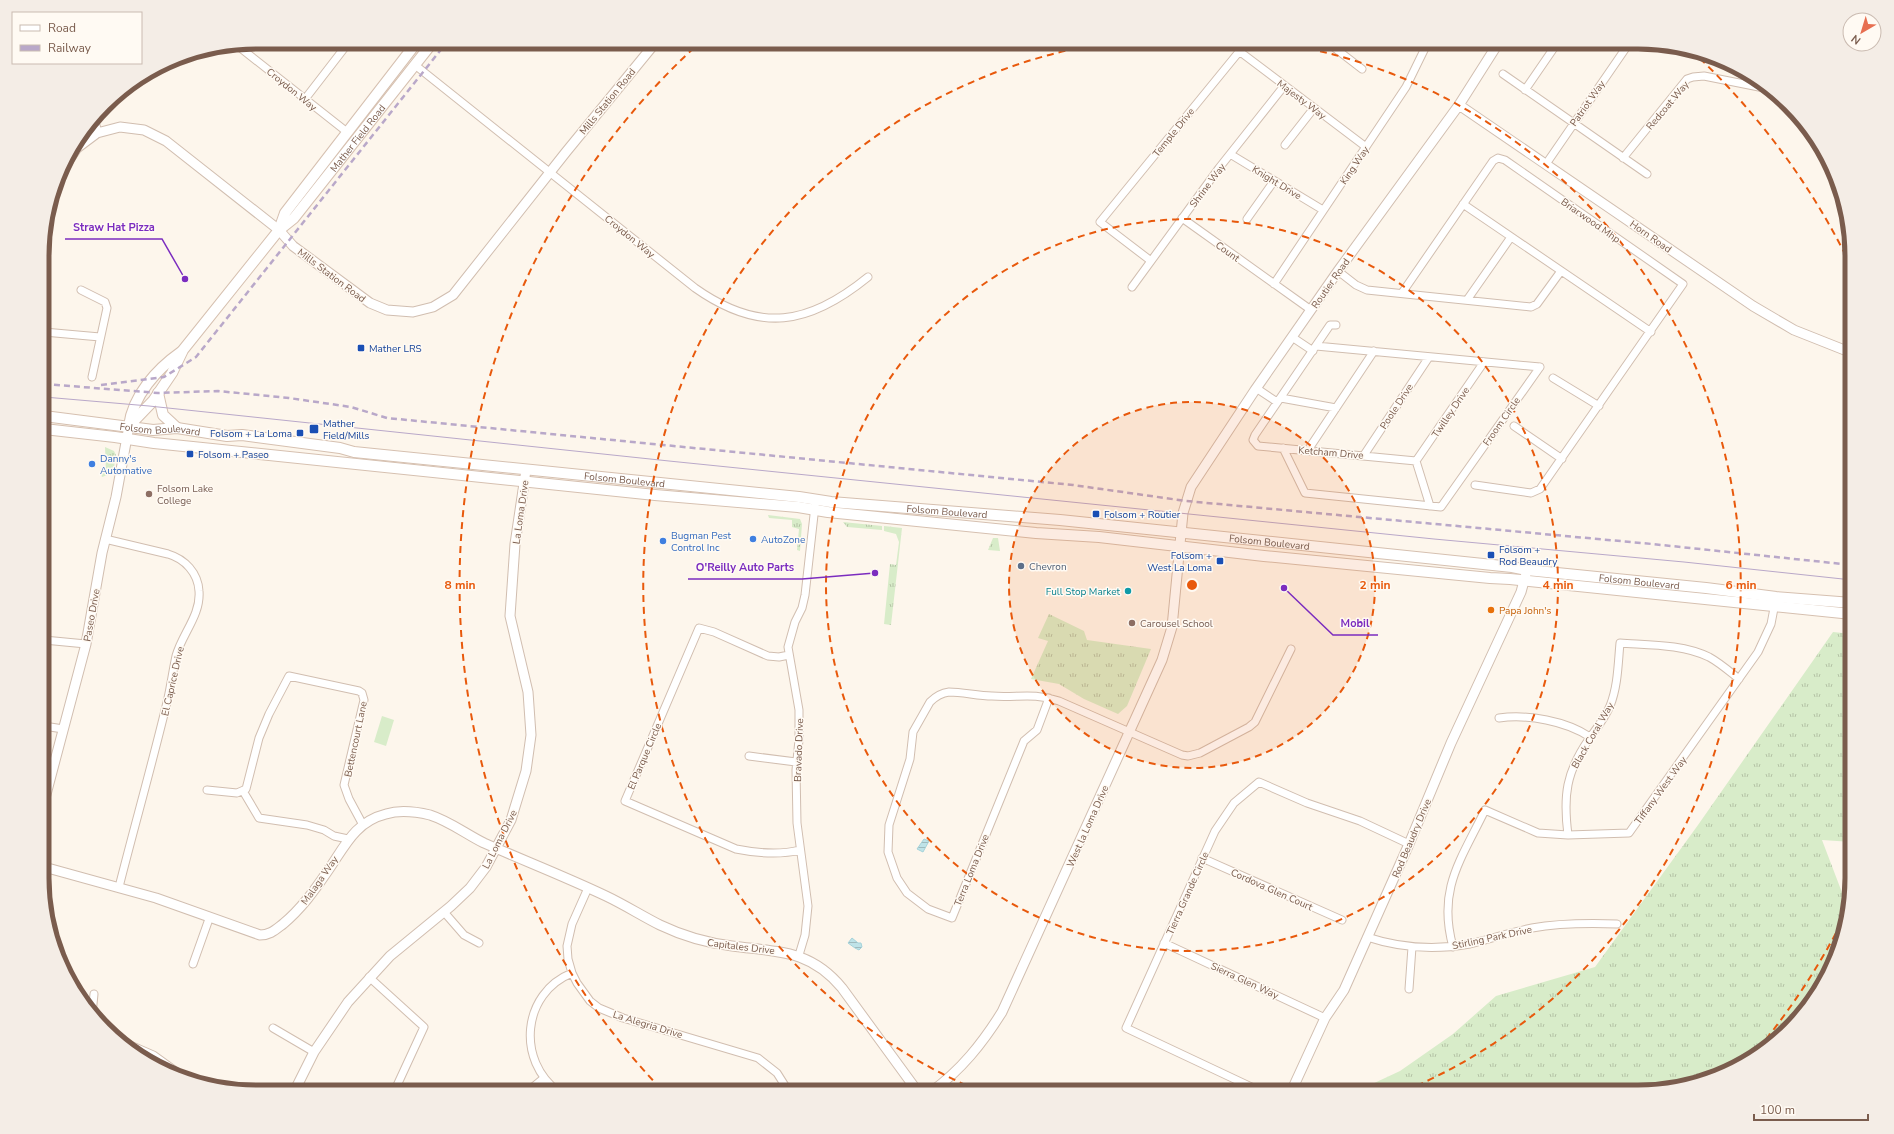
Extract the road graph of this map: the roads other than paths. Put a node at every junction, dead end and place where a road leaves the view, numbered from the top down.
1 (242, 49) edge
2 (343, 49) edge
3 (412, 49) edge
4 (419, 49) edge
5 (428, 49) edge
6 (650, 49) edge
7 (1336, 49) edge
8 (1423, 49) edge
9 (1495, 49) edge
10 (1553, 49) edge
11 (1626, 49) edge
12 (1239, 51) joint
13 (1623, 51) joint
14 (415, 66) junction
15 (1362, 69) dead end
16 (1502, 74) dead end
17 (1284, 86) junction
18 (1756, 86) edge
19 (1524, 90) junction
20 (304, 99) junction
21 (1459, 105) junction
22 (1314, 108) junction
23 (1573, 123) junction
24 (95, 126) edge
25 (347, 132) junction
26 (97, 134) junction
27 (82, 145) edge
28 (1285, 145) dead end
29 (1366, 147) junction
30 (1230, 154) junction
31 (1623, 158) junction
32 (1546, 164) junction
33 (550, 173) junction
34 (1647, 174) dead end
35 (1274, 181) junction
36 (1463, 204) junction
37 (1323, 210) junction
38 (1182, 218) junction
39 (1247, 219) dead end
40 (279, 230) junction
41 (1511, 237) junction
42 (1151, 261) junction
43 (1338, 271) junction
44 (1561, 271) junction
45 (868, 277) dead end
46 (1274, 284) junction
47 (1132, 287) dead end
48 (81, 290) dead end
49 (1402, 293) junction
50 (1467, 300) junction
51 (1311, 310) junction
52 (1336, 325) dead end
53 (49, 332) edge
54 (1651, 332) junction
55 (100, 337) junction
56 (1292, 338) junction
57 (1315, 348) junction
58 (183, 350) junction
59 (1845, 350) edge
60 (1374, 351) junction
61 (1429, 356) junction
62 (1484, 362) junction
63 (92, 377) dead end
64 (1553, 378) dead end
65 (1256, 388) junction
66 (158, 393) junction
67 (1279, 400) junction
68 (1599, 406) junction
69 (1336, 408) junction
70 (49, 417) edge
71 (129, 426) junction
72 (1514, 426) dead end
73 (177, 428) junction
74 (49, 430) edge
75 (128, 439) junction
76 (1283, 448) junction
77 (1308, 450) junction
78 (1364, 455) junction
79 (1562, 458) junction
80 (1416, 461) junction
81 (526, 470) junction
82 (525, 482) junction
83 (1475, 485) dead end
84 (816, 499) junction
85 (1430, 506) junction
86 (814, 510) junction
87 (1060, 520) junction
88 (1010, 531) junction
89 (1180, 532) junction
90 (105, 539) junction
91 (1179, 546) junction
92 (1367, 553) junction
93 (1316, 561) junction
94 (1527, 570) junction
95 (1525, 581) junction
96 (1775, 602) junction
97 (1845, 603) edge
98 (1845, 613) edge
99 (49, 640) edge
100 (86, 644) junction
101 (1292, 649) dead end
102 (789, 655) junction
103 (1739, 679) junction
104 (1049, 698) junction
105 (1499, 718) dead end
106 (49, 727) edge
107 (64, 729) junction
108 (1130, 732) junction
109 (1590, 737) junction
110 (749, 756) dead end
111 (796, 762) junction
112 (49, 784) edge
113 (207, 790) dead end
114 (243, 790) junction
115 (363, 826) junction
116 (1568, 835) junction
117 (348, 839) junction
118 (1409, 844) junction
119 (496, 847) junction
120 (800, 850) junction
121 (1202, 858) junction
122 (49, 868) edge
123 (118, 887) junction
124 (588, 888) junction
125 (444, 912) junction
126 (209, 918) junction
127 (1342, 920) dead end
128 (1617, 924) dead end
129 (1367, 937) junction
130 (479, 942) dead end
131 (1164, 942) junction
132 (1453, 946) junction
133 (1412, 947) junction
134 (799, 956) junction
135 (193, 964) dead end
136 (572, 973) junction
137 (369, 977) junction
138 (1408, 989) dead end
139 (94, 994) dead end
140 (93, 1005) edge
141 (1325, 1018) junction
142 (273, 1028) dead end
143 (314, 1052) junction
144 (146, 1053) edge
145 (160, 1061) edge
146 (544, 1078) junction
147 (298, 1085) edge
148 (397, 1085) edge
149 (536, 1085) edge
150 (552, 1085) edge
151 (785, 1085) edge
152 (913, 1085) edge
153 (940, 1085) edge
154 (1247, 1085) edge
155 (1294, 1085) edge

1 - 20 street, Croydon Way
2 - 20 street
3 - 25 main road, Mather Field Road
4 - 14 main road
5 - 14 main road, Mather Field Road
6 - 33 street, Mills Station Road
7 - 15 street
8 - 29 street, King Way
9 - 21 street, Routier Road
10 - 19 street
11 - 13 street
12 - 17 street, Majesty Way
12 - 42 street, Temple Drive
13 - 23 street, Patriot Way
14 - 33 street, Croydon Way
14 - 40 main road, Mather Field Road
16 - 19 street
17 - 22 street, Majesty Way
17 - 30 street, Shrine Way
18 - 31 street, Redcoat Way
19 - 23 street
20 - 25 street, Croydon Way
21 - 32 street, Horn Road
21 - 43 street, Routier Road
22 - 28 street
22 - 29 street, Majesty Way
23 - 31 street
23 - 32 street, Patriot Way
24 - 26 street
25 - 40 main road, Mather Field Road
26 - 27 street, Mills Station Road
26 - 40 street, Mills Station Road
29 - 37 street, King Way
30 - 35 street, Knight Drive
30 - 38 street, Shrine Way
31 - 34 street
32 - 59 street, Horn Road
33 - 40 street, Mills Station Road
33 - 45 street, Croydon Way
35 - 37 street, Knight Drive
35 - 39 street
36 - 41 street
36 - 49 street, Briarwood Mhp
36 - 54 street, Briarwood Mhp
37 - 46 street, King Way
38 - 42 street, Shrine Way
38 - 46 street, Count
40 - 58 main road, Mather Field Road
41 - 44 street
41 - 50 street
42 - 47 street, Shrine Way
43 - 49 street
43 - 51 street, Routier Road
44 - 50 street
44 - 54 street
46 - 51 street, Count
48 - 55 street
49 - 50 street
51 - 56 street, Routier Road
52 - 57 street
53 - 55 street
54 - 68 street, Briarwood Mhp
55 - 63 street
56 - 57 street
56 - 65 street, Routier Road
57 - 60 street, Froom Circle
57 - 67 street
58 - 66 main road, Mather Field Road
58 - 71 main road, Mather Field Road
60 - 61 street, Froom Circle
60 - 69 street
61 - 62 street, Froom Circle
61 - 78 street, Poole Drive
62 - 80 street, Twilley Drive
62 - 85 street, Froom Circle
64 - 68 street
65 - 67 street
65 - 89 street, Routier Road
66 - 71 main road, Mather Field Road
66 - 73 main road
67 - 69 street
67 - 76 street, Ketcham Drive
68 - 79 street, Briarwood Mhp
69 - 77 street
70 - 71 main road, Folsom Boulevard
71 - 73 main road, Folsom Boulevard
71 - 75 street, Paseo Drive
72 - 79 street
73 - 81 main road, Folsom Boulevard
74 - 75 main road, Folsom Boulevard
75 - 82 main road, Folsom Boulevard
75 - 90 street, Paseo Drive
76 - 77 street, Ketcham Drive
76 - 85 street
77 - 78 street, Ketcham Drive
78 - 80 street, Ketcham Drive
79 - 83 street, Briarwood Mhp
80 - 85 street
81 - 82 street, La Loma Drive
81 - 84 main road, Folsom Boulevard
82 - 86 main road, Folsom Boulevard
82 - 119 street, La Loma Drive
84 - 86 street, Bravado Drive
84 - 87 main road, Folsom Boulevard
86 - 88 main road, Folsom Boulevard
86 - 102 street, Bravado Drive
87 - 88 main road
87 - 89 main road, Folsom Boulevard
88 - 91 main road, Folsom Boulevard
89 - 91 street, West la Loma Drive
89 - 92 main road, Folsom Boulevard
90 - 100 street, Paseo Drive
90 - 123 street, El Caprice Drive
91 - 93 main road, Folsom Boulevard
91 - 108 street, West la Loma Drive
92 - 93 main road
92 - 94 main road, Folsom Boulevard
93 - 95 main road, Folsom Boulevard
94 - 95 street, Rod Beaudry Drive
94 - 96 main road, Folsom Boulevard
95 - 96 main road, Folsom Boulevard
95 - 118 street, Rod Beaudry Drive
96 - 97 main road, Folsom Boulevard
96 - 98 main road, Folsom Boulevard
96 - 103 street, Tiffany West Way
99 - 100 street
100 - 107 street, Paseo Drive
101 - 108 street, Terra Loma Drive
102 - 111 street, Bravado Drive
102 - 120 street, El Parque Circle
103 - 109 street, Black Coral Way
103 - 116 street, Tiffany West Way
104 - 104 street, Terra Loma Drive
104 - 108 street, Terra Loma Drive
105 - 109 street
106 - 107 street
107 - 112 street, Paseo Drive
108 - 153 street, West la Loma Drive
109 - 116 street, Black Coral Way
110 - 111 street
111 - 120 street, Bravado Drive
113 - 114 street
114 - 115 street, Bettencourt Lane
114 - 117 street
115 - 117 street, Malaga Way
115 - 119 street, Malaga Way
116 - 132 street, Tiffany West Way
117 - 126 street, Malaga Way
118 - 121 street, Tierra Grande Circle
118 - 129 street, Rod Beaudry Drive
119 - 124 street, Capitales Drive
119 - 125 street, La Loma Drive
120 - 134 street, Bravado Drive
121 - 127 street, Cordova Glen Court
121 - 131 street, Tierra Grande Circle
122 - 123 street, Malaga Way
123 - 126 street, Malaga Way
124 - 134 street, Capitales Drive
124 - 136 street, La Alegria Drive
125 - 130 street
125 - 137 street, La Loma Drive
126 - 135 street
128 - 132 street, Stirling Park Drive
129 - 133 street, Stirling Park Drive
129 - 141 street, Rod Beaudry Drive
131 - 141 street, Sierra Glen Way
131 - 154 street, Tierra Grande Circle
132 - 133 street, Stirling Park Drive
133 - 138 street
134 - 152 street, Capitales Drive
136 - 146 street
136 - 151 street, La Alegria Drive
137 - 143 street, La Loma Drive
137 - 148 street
139 - 140 street
141 - 155 street, Rod Beaudry Drive
142 - 143 street
143 - 147 street, La Loma Drive
144 - 145 street
146 - 149 street
146 - 150 street

